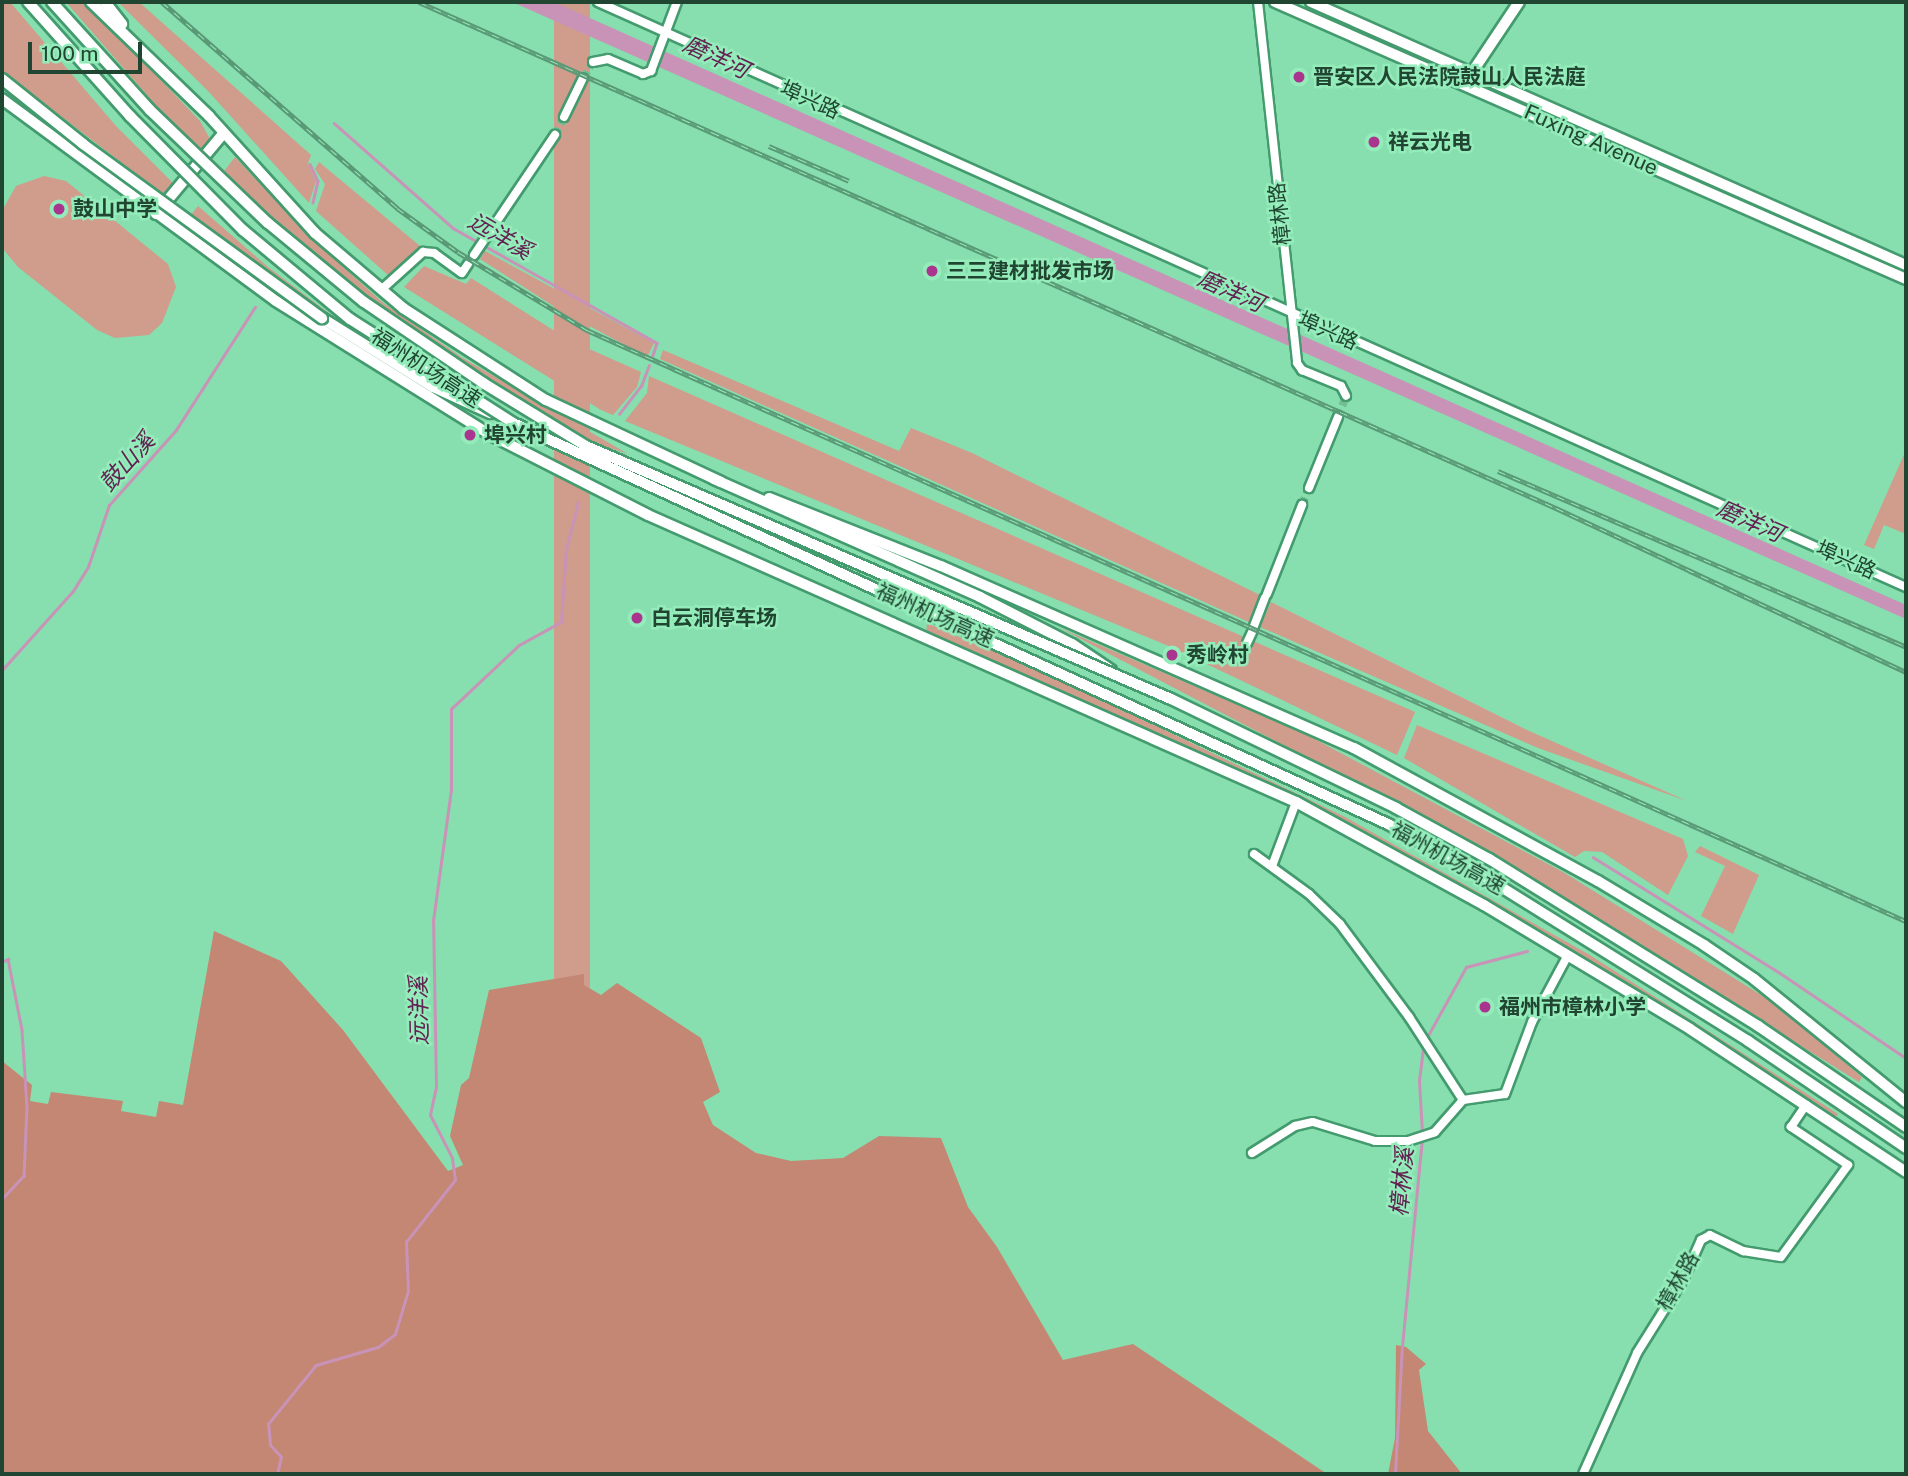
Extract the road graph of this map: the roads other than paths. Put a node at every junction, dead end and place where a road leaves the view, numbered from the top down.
1 (28, 2) edge
2 (52, 2) edge
3 (91, 2) edge
4 (105, 2) edge
5 (598, 2) edge
6 (677, 2) edge
7 (1258, 2) edge
8 (1275, 2) edge
9 (1311, 2) edge
10 (1519, 2) edge
11 (665, 34) junction
12 (135, 41) junction
13 (593, 62) dead end
14 (1472, 73) junction
15 (583, 78) tunnel mouth
16 (2, 79) edge
17 (1464, 84) junction
18 (2, 99) edge
19 (564, 117) tunnel mouth
20 (222, 135) junction
21 (555, 135) tunnel mouth
22 (156, 214) junction
23 (474, 255) dead end
24 (468, 264) dead end
25 (1906, 265) edge
26 (1906, 279) edge
27 (380, 290) junction
28 (1290, 314) junction
29 (1346, 396) dead end
30 (1338, 417) tunnel mouth
31 (513, 423) junction
32 (713, 479) junction
33 (1309, 488) tunnel mouth
34 (1302, 505) tunnel mouth
35 (1906, 587) edge
36 (1247, 643) dead end
37 (1128, 681) junction
38 (1296, 802) junction
39 (1254, 855) dead end
40 (1272, 866) junction
41 (1568, 955) junction
42 (1463, 1100) junction
43 (1906, 1102) edge
44 (1806, 1105) junction
45 (1906, 1127) edge
46 (1906, 1148) edge
47 (1252, 1153) dead end
48 (1906, 1172) edge
49 (1583, 1474) edge

1 - 31 highway, 福州机场高速, bridge
2 - 37 highway, 福州机场高速, bridge
3 - 12 main road
4 - 12 main road
5 - 11 street, 埠兴路
6 - 11 street
7 - 28 street, 樟林路
8 - 17 main road, Fuxing Avenue
9 - 14 main road, Fuxing Avenue
10 - 14 main road
11 - 13 street
11 - 28 street, 埠兴路
12 - 20 main road
14 - 17 main road
14 - 25 main road, Fuxing Avenue
15 - 19 street
16 - 31 highway, bridge
17 - 26 main road, Fuxing Avenue
18 - 22 main road
20 - 22 main road
20 - 27 main road
21 - 23 street
22 - 38 main road
24 - 27 street
27 - 32 main road
28 - 29 street, 樟林路
28 - 35 street, 埠兴路
30 - 33 street
31 - 46 highway, 福州机场高速, bridge
32 - 37 highway, bridge
32 - 43 main road
34 - 36 street
37 - 45 highway, 福州机场高速, bridge
38 - 40 street
38 - 41 main road
39 - 40 street
40 - 42 street
41 - 42 street
41 - 44 main road
42 - 47 street
44 - 48 main road
44 - 49 street, 樟林路

